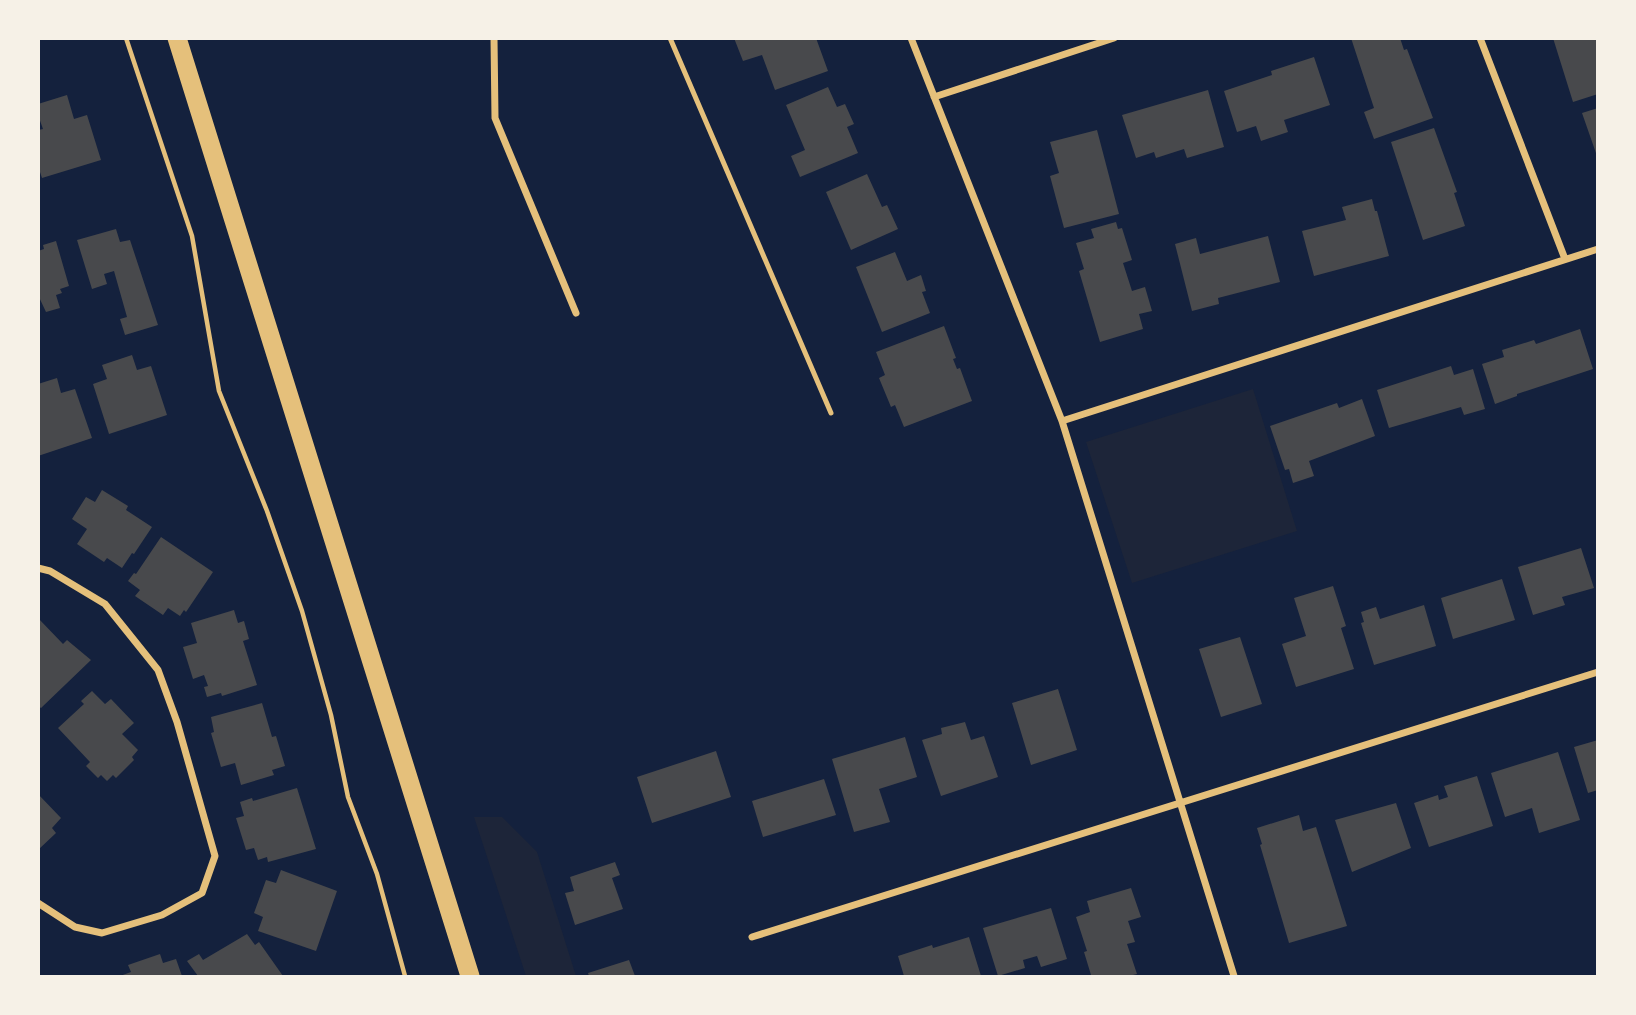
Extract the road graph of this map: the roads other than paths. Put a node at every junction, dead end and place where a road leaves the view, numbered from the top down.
1 (177, 38) edge
2 (494, 38) edge
3 (670, 38) edge
4 (911, 38) edge
5 (1114, 38) edge
6 (1480, 38) edge
7 (934, 97) junction
8 (1598, 249) edge
9 (1565, 259) junction
10 (576, 313) dead end
11 (831, 412) dead end
12 (1062, 421) junction
13 (38, 568) edge
14 (1598, 672) edge
15 (1179, 804) junction
16 (38, 903) edge
17 (752, 937) dead end
18 (470, 976) edge
19 (1234, 976) edge

1 - 18 highway
2 - 10 street
3 - 11 lane
4 - 7 street
5 - 7 street
6 - 9 street
7 - 12 street
8 - 9 street
9 - 12 street
12 - 15 street
13 - 16 street
14 - 15 street
15 - 17 street
15 - 19 street

